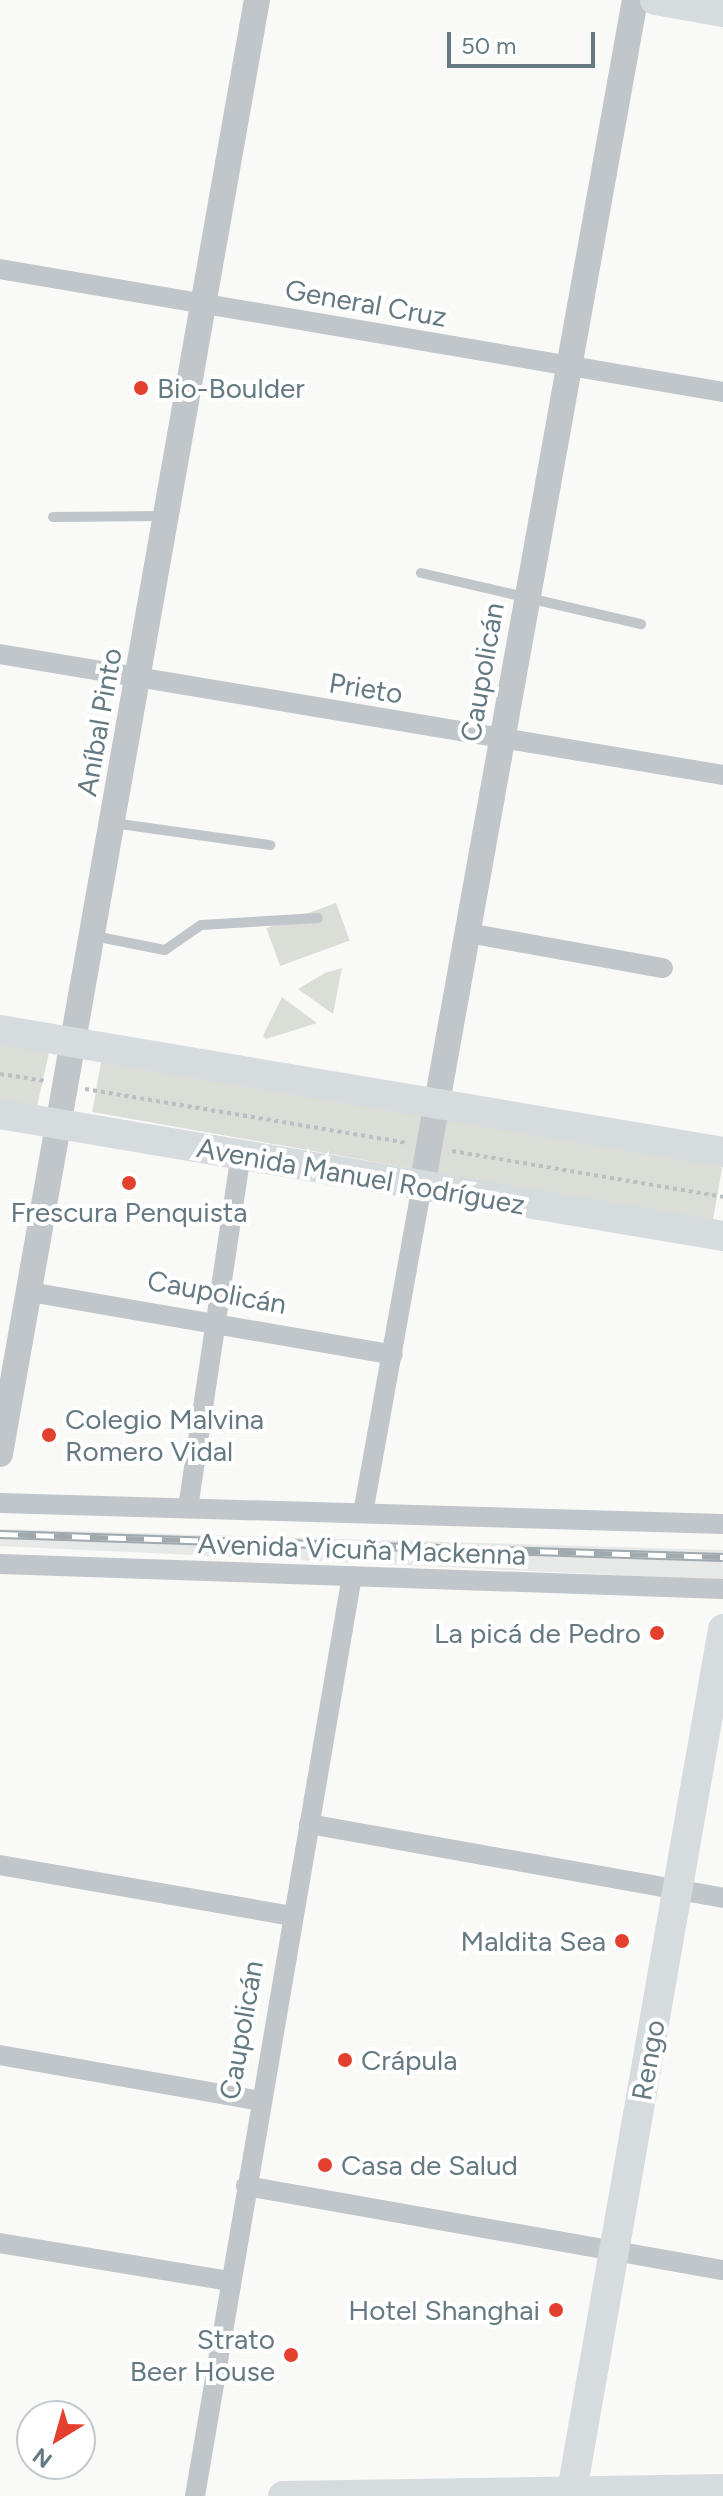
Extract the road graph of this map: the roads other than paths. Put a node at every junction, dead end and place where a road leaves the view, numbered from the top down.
1 (257, 0) edge
2 (635, 0) edge
3 (655, 0) edge
4 (723, 12) edge
5 (0, 269) edge
6 (204, 304) junction
7 (569, 366) junction
8 (723, 392) edge
9 (167, 516) junction
10 (53, 517) dead end
11 (421, 573) dead end
12 (528, 596) junction
13 (641, 624) dead end
14 (0, 654) edge
15 (139, 678) junction
16 (503, 738) junction
17 (723, 775) edge
18 (113, 823) junction
19 (270, 845) dead end
20 (318, 918) dead end
21 (468, 933) junction
22 (94, 936) junction
23 (663, 968) dead end
24 (0, 1030) edge
25 (75, 1043) junction
26 (437, 1104) junction
27 (0, 1114) edge
28 (60, 1124) junction
29 (723, 1152) edge
30 (241, 1155) junction
31 (422, 1186) junction
32 (723, 1236) edge
33 (30, 1292) junction
34 (214, 1324) junction
35 (393, 1355) junction
36 (0, 1454) edge
37 (0, 1503) edge
38 (188, 1508) junction
39 (363, 1513) junction
40 (723, 1524) edge
41 (0, 1564) edge
42 (352, 1576) junction
43 (723, 1589) edge
44 (723, 1629) edge
45 (309, 1824) junction
46 (0, 1865) edge
47 (678, 1890) junction
48 (723, 1898) edge
49 (293, 1916) junction
50 (0, 2055) edge
51 (261, 2101) junction
52 (246, 2186) junction
53 (0, 2243) edge
54 (614, 2251) junction
55 (723, 2270) edge
56 (230, 2281) junction
57 (572, 2491) junction
58 (712, 2491) edge
59 (330, 2495) edge
60 (195, 2496) edge
61 (283, 2496) edge

1 - 6 street, Aníbal Pinto
2 - 7 street, Caupolicán
3 - 4 main road
5 - 6 street, General Cruz
6 - 7 street, General Cruz
6 - 9 street, Aníbal Pinto
7 - 8 street, General Cruz
7 - 12 street, Caupolicán
9 - 10 lane
9 - 15 street, Aníbal Pinto
11 - 12 lane
12 - 13 lane
12 - 16 street, Caupolicán
14 - 15 street, Prieto
15 - 16 street, Prieto
15 - 18 street, Aníbal Pinto
16 - 17 street, Prieto
16 - 21 street, Caupolicán
18 - 19 lane
18 - 22 street, Aníbal Pinto
20 - 22 lane
21 - 23 street
21 - 26 street, Caupolicán
22 - 25 street, Aníbal Pinto
24 - 25 main road
25 - 26 main road
25 - 28 street, Aníbal Pinto
26 - 29 main road
26 - 31 street, Caupolicán
27 - 28 main road, Avenida Manuel Rodríguez
28 - 30 main road, Avenida Manuel Rodríguez
28 - 33 street, Aníbal Pinto
30 - 31 main road, Avenida Manuel Rodríguez
30 - 34 street
31 - 32 main road, Avenida Manuel Rodríguez
31 - 35 street, Caupolicán
33 - 34 street, Caupolicán
33 - 36 street, Aníbal Pinto
34 - 35 street, Caupolicán
34 - 38 street
35 - 39 street, Caupolicán
37 - 38 street, Avenida Vicuña Mackenna
38 - 39 street, Avenida Vicuña Mackenna
39 - 40 street, Avenida Vicuña Mackenna
41 - 42 street, Avenida Vicuña Mackenna
42 - 43 street, Avenida Vicuña Mackenna
42 - 45 street, Caupolicán
44 - 47 main road, Rengo
45 - 47 street
45 - 49 street, Caupolicán
46 - 49 street
47 - 48 street
47 - 54 main road, Rengo
49 - 51 street, Caupolicán
50 - 51 street
51 - 52 street, Caupolicán
52 - 54 street
52 - 56 street, Caupolicán
53 - 56 street
54 - 55 street
54 - 57 main road, Rengo
56 - 60 street, Caupolicán
57 - 58 main road
57 - 59 main road
59 - 61 main road

